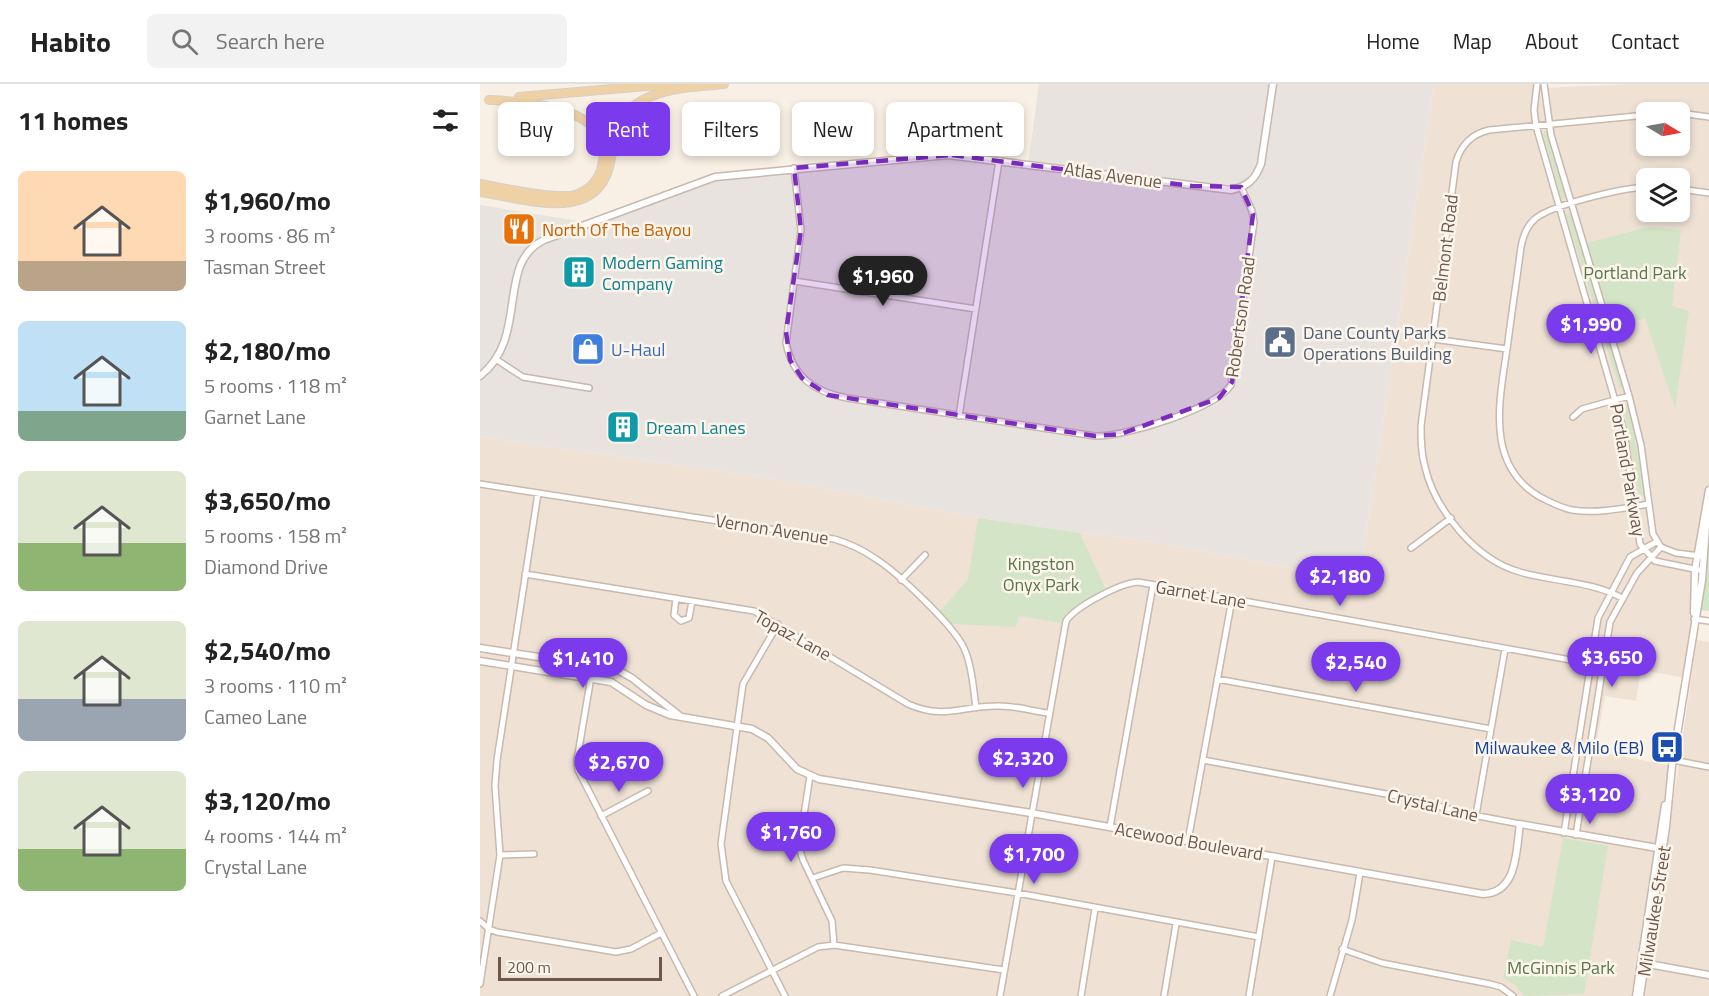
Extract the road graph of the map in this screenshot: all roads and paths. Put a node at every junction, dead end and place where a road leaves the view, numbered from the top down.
1 (670, 84) edge
2 (724, 84) edge
3 (1273, 84) edge
4 (1537, 84) edge
5 (1544, 84) edge
6 (484, 101) edge
7 (1690, 114) edge
8 (1636, 116) edge
9 (1709, 117) edge
10 (1549, 124) junction
11 (1536, 126) junction
12 (999, 160) junction
13 (794, 168) junction
14 (480, 184) edge
15 (1241, 187) junction
16 (1636, 189) edge
17 (1690, 190) edge
18 (480, 192) edge
19 (1709, 193) edge
20 (1571, 204) junction
21 (1560, 207) junction
22 (794, 281) junction
23 (976, 309) junction
24 (1433, 339) junction
25 (1507, 349) junction
26 (497, 360) junction
27 (480, 376) edge
28 (589, 388) dead end
29 (1629, 396) junction
30 (1616, 399) junction
31 (960, 416) junction
32 (1573, 417) dead end
33 (480, 484) edge
34 (1709, 490) edge
35 (538, 493) junction
36 (1708, 500) edge
37 (1648, 504) junction
38 (1636, 506) junction
39 (1451, 518) junction
40 (1656, 542) junction
41 (1642, 547) junction
42 (1661, 547) junction
43 (1411, 548) dead end
44 (925, 555) dead end
45 (1696, 556) junction
46 (1704, 557) junction
47 (1652, 558) junction
48 (1695, 570) junction
49 (1703, 571) junction
50 (525, 574) junction
51 (901, 580) junction
52 (1153, 585) junction
53 (1611, 592) junction
54 (676, 598) junction
55 (1622, 598) junction
56 (1232, 599) junction
57 (692, 601) junction
58 (1694, 619) junction
59 (1709, 621) edge
60 (778, 624) junction
61 (480, 648) edge
62 (1505, 649) junction
63 (512, 652) junction
64 (480, 661) edge
65 (1591, 664) junction
66 (593, 665) junction
67 (510, 666) junction
68 (1604, 666) junction
69 (591, 678) junction
70 (1217, 680) junction
71 (976, 707) junction
72 (1048, 713) junction
73 (681, 716) junction
74 (737, 725) junction
75 (1491, 729) junction
76 (1581, 739) junction
77 (1592, 741) junction
78 (1203, 760) junction
79 (1673, 760) junction
80 (1709, 767) edge
81 (810, 776) junction
82 (648, 791) dead end
83 (1031, 813) junction
84 (1476, 815) junction
85 (601, 816) junction
86 (1520, 824) junction
87 (1110, 827) junction
88 (1564, 832) junction
89 (1575, 835) junction
90 (1188, 840) junction
91 (1660, 848) junction
92 (534, 854) dead end
93 (500, 855) junction
94 (1272, 856) junction
95 (1360, 873) junction
96 (813, 878) junction
97 (1017, 893) junction
98 (1095, 909) junction
99 (480, 921) edge
100 (1176, 924) junction
101 (489, 929) junction
102 (661, 933) junction
103 (1258, 937) junction
104 (834, 945) junction
105 (1342, 949) junction
106 (1642, 963) junction
107 (771, 970) junction
108 (1004, 970) junction
109 (1709, 975) edge
110 (480, 984) edge
111 (694, 996) edge
112 (722, 996) edge
113 (785, 996) edge
114 (1000, 996) edge
115 (1081, 996) edge
116 (1164, 996) edge
117 (1249, 996) edge
118 (1330, 996) edge
119 (1513, 996) edge
120 (1638, 996) edge

1 - 6 main road
2 - 18 main road
3 - 15 street
4 - 11 street, Portland Parkway
5 - 10 street, Portland Parkway
6 - 14 main road
7 - 9 street
8 - 10 street, Belmont Road
10 - 11 street, Belmont Road
10 - 20 street, Portland Parkway
11 - 21 street, Portland Parkway
11 - 24 street, Belmont Road
12 - 13 street, Atlas Avenue
12 - 15 street, Atlas Avenue
12 - 23 street
13 - 22 street, Robertson Road
13 - 26 street, Atlas Avenue
15 - 31 street, Robertson Road
16 - 20 street
17 - 19 street
20 - 21 street
20 - 29 street, Portland Parkway
21 - 25 street
21 - 30 street, Portland Parkway
22 - 23 street
22 - 31 street, Robertson Road
23 - 31 street
24 - 25 street
24 - 39 street, Belmont Road
25 - 38 street
26 - 27 street, Atlas Avenue
26 - 28 street
29 - 30 street
29 - 37 street, Portland Parkway
30 - 32 street
30 - 38 street, Portland Parkway
33 - 35 street, Vernon Avenue
34 - 36 street, Milwaukee Street
35 - 50 street
35 - 51 street, Vernon Avenue
36 - 45 street, Milwaukee Street
36 - 46 street, Milwaukee Street
37 - 38 street
37 - 40 street, Portland Parkway
38 - 41 street, Portland Parkway
39 - 43 street
39 - 53 street, Belmont Road
40 - 41 street
40 - 42 street, Portland Parkway
41 - 47 street, Portland Parkway
41 - 53 street
42 - 45 street, Portland Parkway
42 - 47 street
44 - 51 street
45 - 46 street, Portland Parkway
45 - 48 street, Milwaukee Street
46 - 49 street, Milwaukee Street
47 - 48 street, Portland Parkway
47 - 55 street
48 - 49 street, Portland Parkway
48 - 58 street, Milwaukee Street
49 - 58 street, Milwaukee Street
50 - 54 street, Topaz Lane
50 - 63 street
51 - 71 street, Vernon Avenue
52 - 56 street, Garnet Lane
52 - 72 street, Garnet Lane
52 - 87 street
53 - 55 street, Belmont Road
53 - 65 street
54 - 57 street, Topaz Lane
54 - 57 street
55 - 68 street
56 - 62 street, Garnet Lane
56 - 70 street
57 - 60 street, Topaz Lane
58 - 59 street
58 - 79 street, Milwaukee Street
60 - 71 street, Topaz Lane
60 - 74 street
61 - 63 street, Acewood Boulevard
62 - 65 street, Garnet Lane
62 - 75 street
63 - 66 street, Acewood Boulevard
63 - 67 street
64 - 67 street, Acewood Boulevard
65 - 68 street, Garnet Lane
65 - 76 street
66 - 69 street
66 - 73 street, Acewood Boulevard
67 - 69 street, Acewood Boulevard
67 - 93 street
68 - 77 street
69 - 73 street, Acewood Boulevard
69 - 85 street
70 - 75 street
70 - 78 street
71 - 72 street, Topaz Lane
72 - 83 street, Garnet Lane
73 - 74 street, Acewood Boulevard
74 - 81 street, Acewood Boulevard
74 - 107 street
75 - 84 street
76 - 77 street
76 - 88 street
77 - 89 street
78 - 84 street, Crystal Lane
78 - 90 street
79 - 80 street
79 - 91 street, Milwaukee Street
81 - 83 street, Acewood Boulevard
81 - 96 street
82 - 85 street
83 - 87 street, Acewood Boulevard
83 - 97 street, Garnet Lane
84 - 86 street, Crystal Lane
85 - 102 street
86 - 88 street, Crystal Lane
86 - 95 street, Acewood Boulevard
87 - 90 street, Acewood Boulevard
88 - 89 street, Crystal Lane
89 - 91 street, Crystal Lane
90 - 94 street, Acewood Boulevard
91 - 106 street, Milwaukee Street
92 - 93 street
93 - 101 street
94 - 95 street, Acewood Boulevard
94 - 103 street
95 - 105 street
96 - 97 street
96 - 104 street
97 - 98 street
97 - 108 street, Garnet Lane
98 - 100 street
98 - 115 street
99 - 101 street
100 - 103 street
100 - 116 street
101 - 102 street
101 - 110 street
102 - 111 street
103 - 117 street
104 - 107 street
104 - 108 street
105 - 118 street
105 - 119 street
106 - 109 street
106 - 120 street, Milwaukee Street
107 - 112 street
107 - 113 street
108 - 114 street, Garnet Lane

